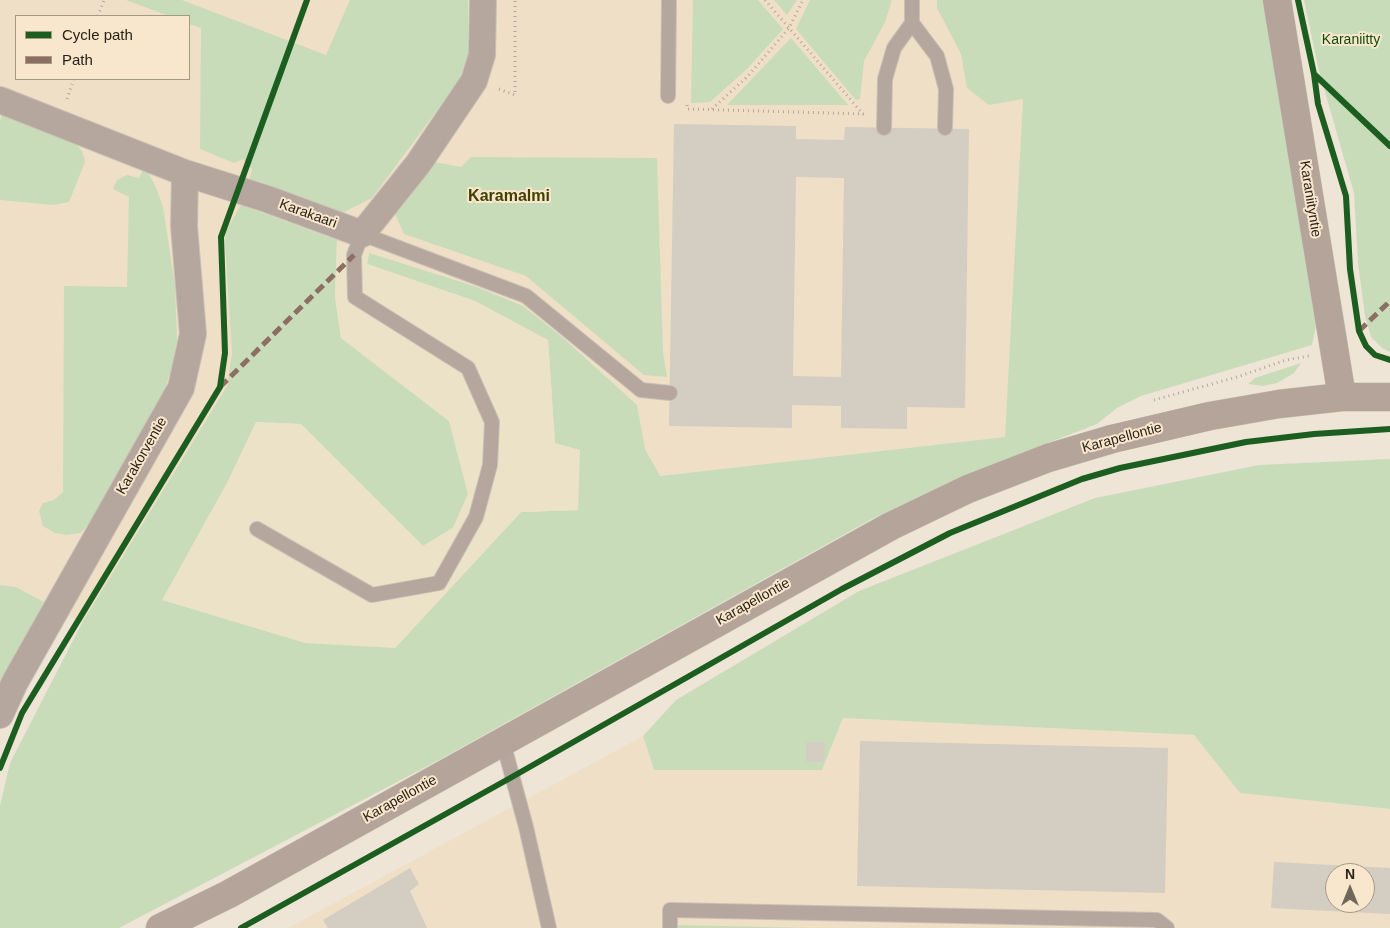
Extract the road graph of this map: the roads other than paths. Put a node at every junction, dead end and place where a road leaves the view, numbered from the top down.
1 (483, 0) edge
2 (670, 0) edge
3 (912, 0) edge
4 (1277, 0) edge
5 (912, 23) junction
6 (668, 96) dead end
7 (0, 100) edge
8 (884, 128) dead end
9 (945, 128) dead end
10 (185, 173) junction
11 (362, 234) junction
12 (670, 393) dead end
13 (1342, 397) junction
14 (1390, 397) edge
15 (257, 529) dead end
16 (0, 715) edge
17 (502, 742) junction
18 (1011, 922) edge
19 (160, 928) edge
20 (549, 928) edge
21 (670, 928) edge
22 (1167, 928) edge

1 - 11 street
2 - 6 lane
3 - 5 lane
4 - 13 street, Karaniityntie
5 - 8 lane
5 - 9 lane
7 - 10 street, Karakaari
10 - 11 street, Karakaari
10 - 16 street, Karakorventie
11 - 12 lane
11 - 15 lane
13 - 14 street, Karapellontie
13 - 17 street, Karapellontie
17 - 19 street, Karapellontie
17 - 20 lane
18 - 21 lane
18 - 22 lane

